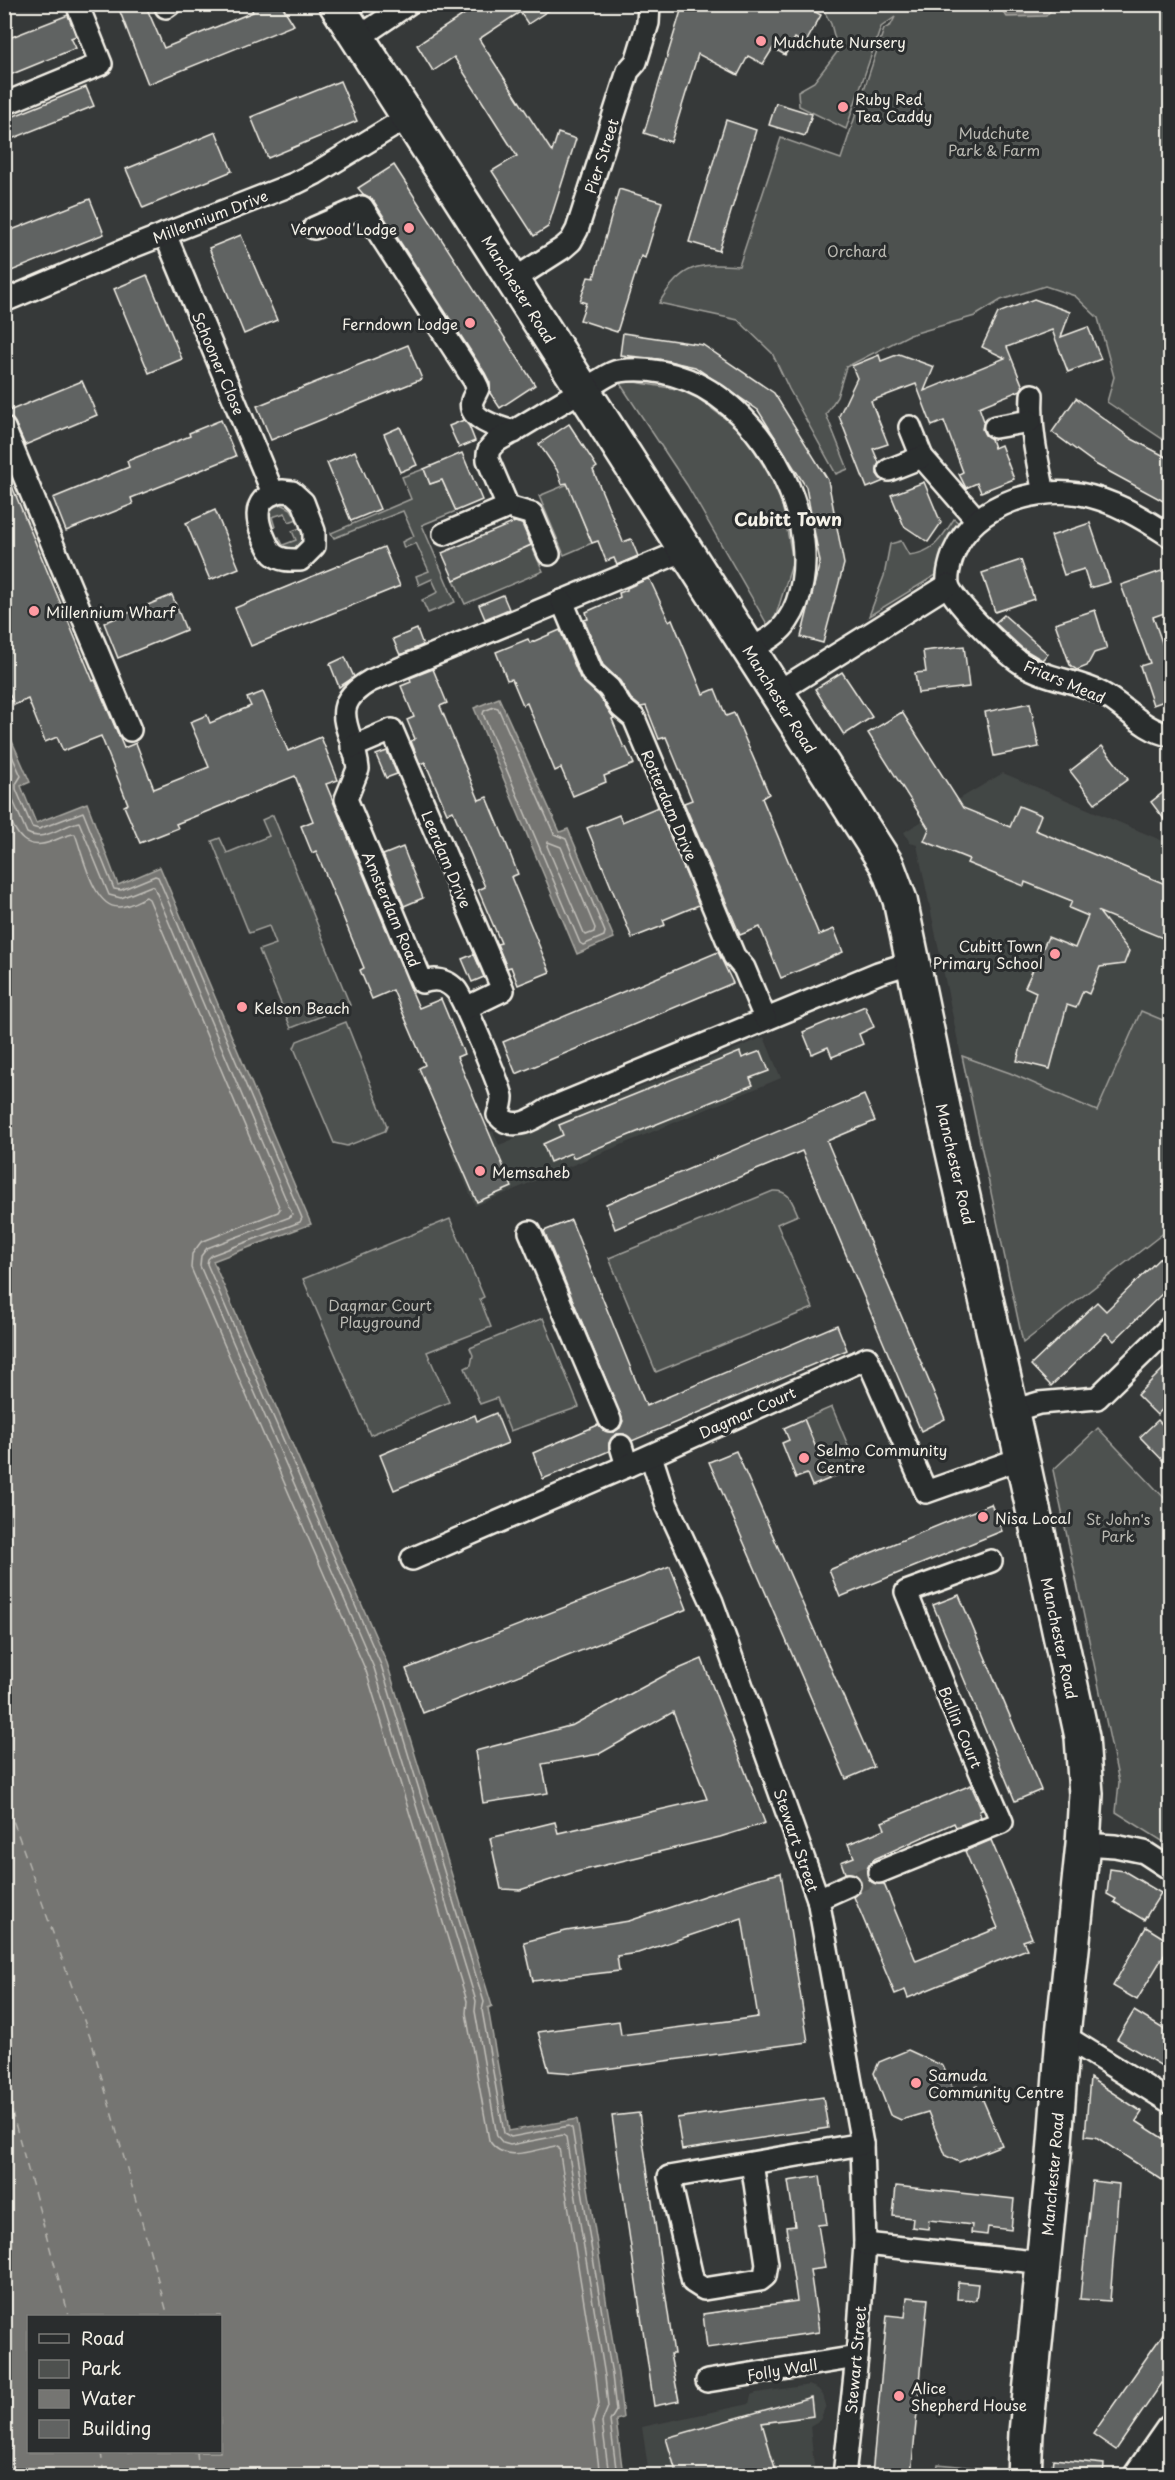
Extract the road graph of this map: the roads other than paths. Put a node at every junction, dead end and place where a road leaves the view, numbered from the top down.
1 (78, 4) edge
2 (336, 4) edge
3 (408, 4) edge
4 (649, 4) edge
5 (358, 38) junction
6 (4, 104) edge
7 (408, 117) junction
8 (314, 228) dead end
9 (165, 234) junction
10 (513, 280) junction
11 (4, 301) edge
12 (583, 390) junction
13 (1032, 395) dead end
14 (1030, 421) junction
15 (910, 427) dead end
16 (995, 427) dead end
17 (4, 428) edge
18 (514, 432) junction
19 (922, 457) junction
20 (889, 470) dead end
21 (273, 493) dead end
22 (1044, 493) junction
23 (508, 507) junction
24 (977, 520) junction
25 (444, 534) dead end
26 (1170, 536) edge
27 (685, 550) junction
28 (549, 555) dead end
29 (948, 585) junction
30 (562, 602) junction
31 (749, 650) junction
32 (776, 693) junction
33 (130, 730) dead end
34 (1170, 735) edge
35 (352, 747) junction
36 (913, 962) junction
37 (466, 1008) junction
38 (765, 1018) junction
39 (530, 1232) dead end
40 (1170, 1327) edge
41 (1012, 1411) junction
42 (610, 1420) dead end
43 (621, 1446) dead end
44 (651, 1456) junction
45 (1023, 1458) junction
46 (627, 1466) junction
47 (412, 1559) dead end
48 (991, 1561) dead end
49 (1083, 1844) junction
50 (1170, 1869) edge
51 (879, 1872) tunnel mouth
52 (849, 1885) tunnel mouth
53 (818, 1899) junction
54 (1063, 2035) junction
55 (1170, 2102) edge
56 (862, 2144) junction
57 (752, 2163) junction
58 (865, 2244) junction
59 (1044, 2264) junction
60 (857, 2357) junction
61 (708, 2381) dead end
62 (1170, 2430) edge
63 (844, 2475) edge
64 (1024, 2475) edge
65 (1138, 2475) edge

1 - 6 street
2 - 5 main road, Manchester Road
3 - 5 street
4 - 10 street, Pier Street
5 - 7 main road, Manchester Road
7 - 9 street, Millennium Drive
7 - 10 main road, Manchester Road
8 - 18 street
9 - 11 street, Millennium Drive
9 - 21 street, Schooner Close
10 - 12 main road, Manchester Road
12 - 18 street
12 - 27 main road, Manchester Road
12 - 31 street
13 - 14 street
14 - 16 street
14 - 22 street
15 - 19 street
17 - 33 street
18 - 23 street
19 - 20 street
19 - 24 street
22 - 24 street
22 - 26 street
23 - 25 street
23 - 28 street
24 - 29 street
27 - 30 street, Amsterdam Road
27 - 31 main road, Manchester Road
29 - 32 street
29 - 34 street, Friars Mead
30 - 35 street, Amsterdam Road
30 - 38 street, Rotterdam Drive
31 - 32 main road, Manchester Road
32 - 36 main road, Manchester Road
35 - 37 street, Amsterdam Road
35 - 37 street, Leerdam Drive
36 - 38 street, Amsterdam Road
36 - 41 main road, Manchester Road
37 - 38 street, Amsterdam Road
39 - 42 street
40 - 41 street
41 - 45 main road, Manchester Road
43 - 46 street
44 - 45 street, Dagmar Court
44 - 46 street, Dagmar Court
44 - 53 street, Stewart Street
45 - 49 main road, Manchester Road
46 - 47 street, Dagmar Court
48 - 51 street, Ballin Court
49 - 50 street
49 - 54 main road, Manchester Road
52 - 53 street
53 - 56 street, Stewart Street
54 - 55 street
54 - 59 main road, Manchester Road
56 - 57 street
56 - 58 street, Stewart Street
57 - 57 street
58 - 59 street
58 - 60 street, Stewart Street
59 - 64 main road, Manchester Road
60 - 61 street, Folly Wall
60 - 63 street, Stewart Street
62 - 65 street

